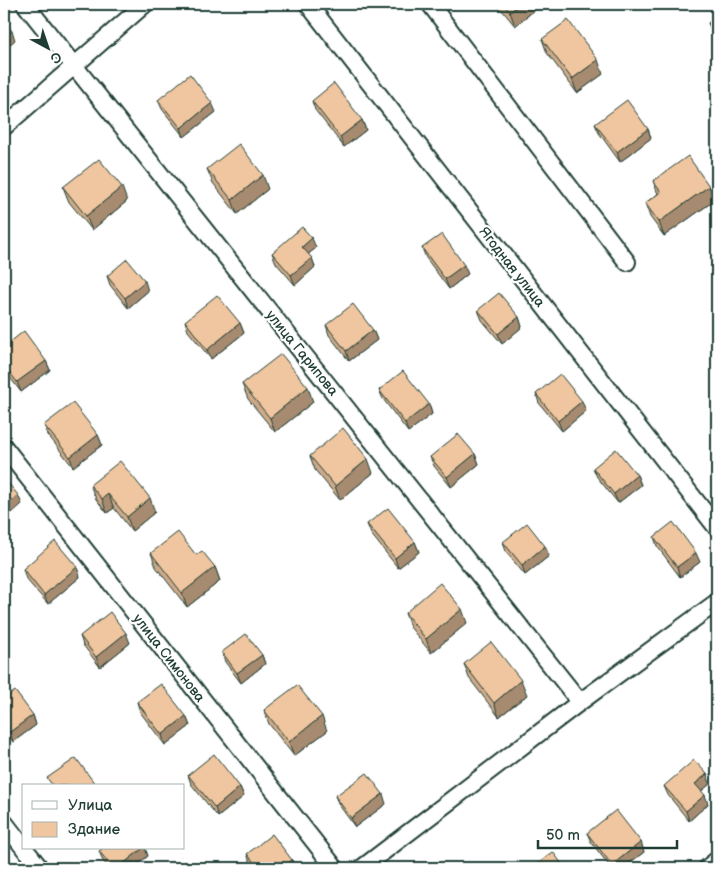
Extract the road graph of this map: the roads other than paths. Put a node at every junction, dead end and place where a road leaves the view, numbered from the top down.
1 (25, 4) edge
2 (145, 4) edge
3 (308, 4) edge
4 (430, 4) edge
5 (73, 65) junction
6 (4, 127) edge
7 (626, 262) dead end
8 (4, 447) edge
9 (717, 528) edge
10 (717, 602) edge
11 (580, 702) junction
12 (4, 822) edge
13 (22, 845) edge
14 (26, 850) edge
15 (717, 860) edge
16 (40, 868) edge
17 (335, 868) edge
18 (362, 868) edge
19 (707, 868) edge

1 - 5 street, улица Гарипова
2 - 5 street
3 - 9 street, Ягодная улица
4 - 7 street
5 - 6 street
5 - 11 street, улица Гарипова
8 - 17 street, улица Симонова
10 - 11 street
11 - 18 street
12 - 13 street
14 - 16 street
15 - 19 street

